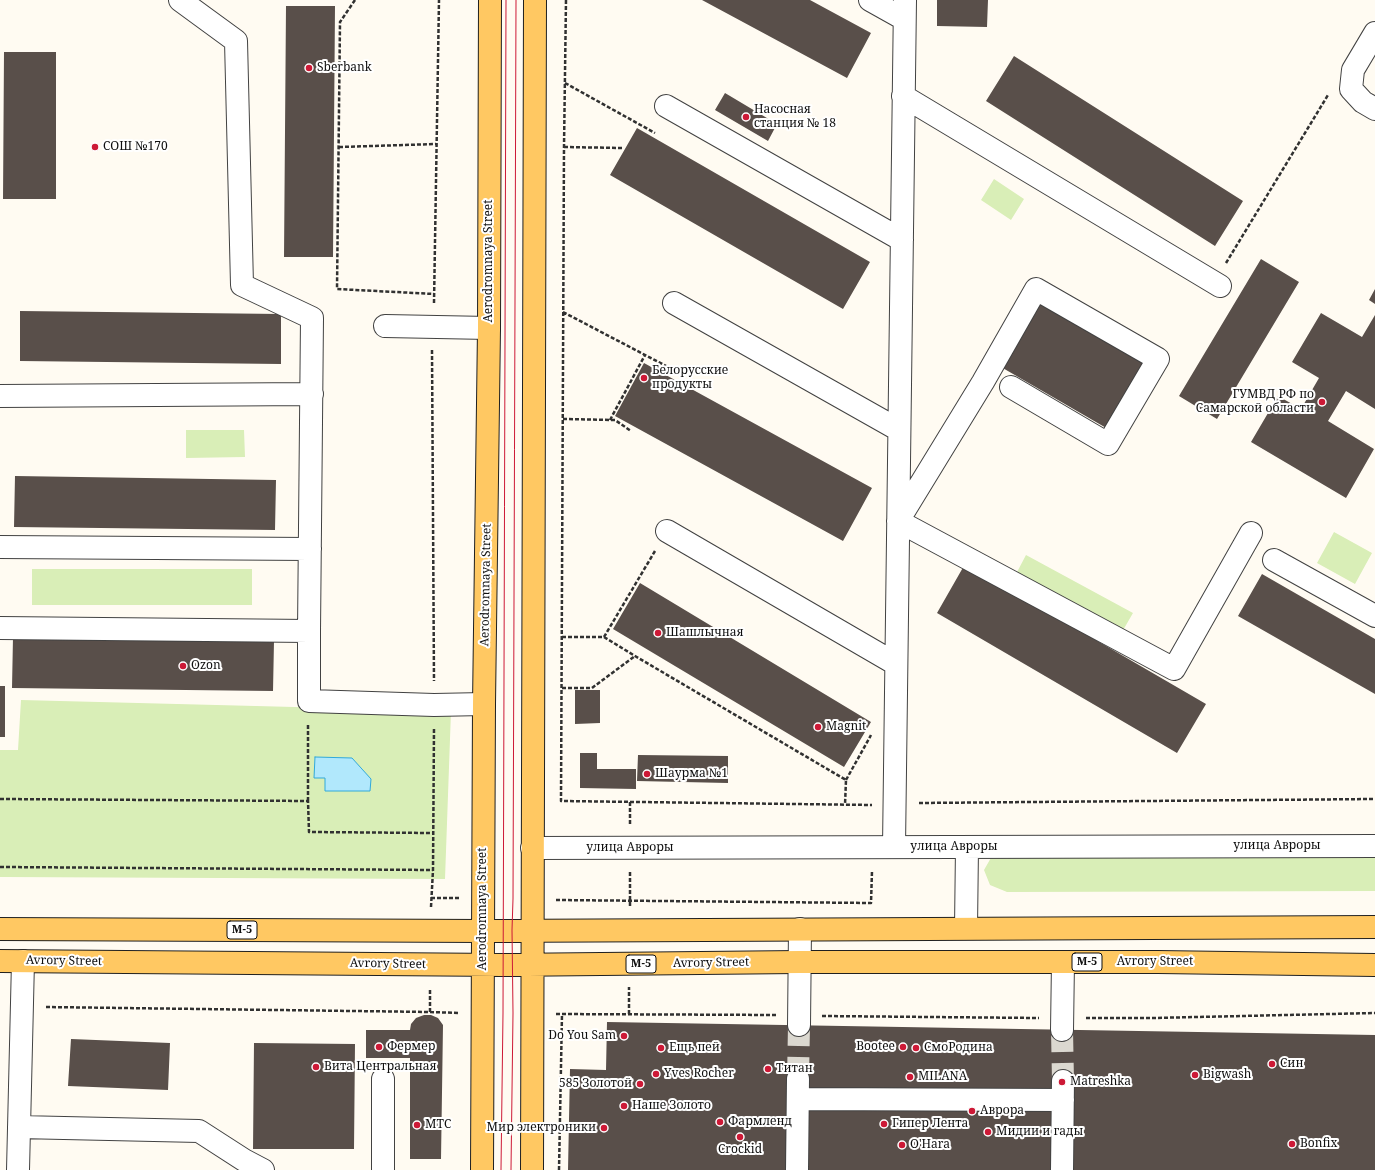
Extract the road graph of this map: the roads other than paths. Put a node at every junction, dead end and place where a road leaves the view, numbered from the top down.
1 (180, 0) edge
2 (490, 0) edge
3 (535, 0) edge
4 (870, 0) edge
5 (905, 10) edge
6 (1375, 33) edge
7 (903, 96) junction
8 (666, 106) dead end
9 (1375, 110) edge
10 (902, 240) junction
11 (1217, 284) road end
12 (674, 303) dead end
13 (385, 326) dead end
14 (489, 328) junction
15 (1011, 387) dead end
16 (312, 394) junction
17 (0, 396) edge
18 (899, 430) junction
19 (898, 522) junction
20 (667, 531) road end
21 (1251, 533) dead end
22 (0, 547) edge
23 (310, 549) junction
24 (1274, 560) dead end
25 (1375, 616) edge
26 (0, 628) edge
27 (309, 631) junction
28 (896, 664) junction
29 (484, 704) junction
30 (1375, 846) edge
31 (884, 847) junction
32 (967, 847) junction
33 (532, 848) junction
34 (1375, 927) edge
35 (966, 928) junction
36 (0, 929) edge
37 (800, 929) junction
38 (533, 930) junction
39 (483, 931) junction
40 (0, 961) edge
41 (23, 961) junction
42 (799, 962) junction
43 (1063, 962) junction
44 (483, 965) junction
45 (532, 965) junction
46 (1375, 965) edge
47 (799, 1020) tunnel mouth
48 (1063, 1024) tunnel mouth
49 (383, 1079) dead end
50 (19, 1127) junction
51 (18, 1170) edge
52 (263, 1170) edge
53 (383, 1170) edge
54 (482, 1170) edge
55 (532, 1170) edge
56 (797, 1170) edge
57 (1062, 1170) edge

1 - 16 lane
2 - 14 main road, Aerodromnaya Street
3 - 33 main road
4 - 5 lane
5 - 7 lane
6 - 9 lane
7 - 10 lane
7 - 11 lane
8 - 10 lane
10 - 18 lane
12 - 18 lane
13 - 14 lane
14 - 29 main road, Aerodromnaya Street
15 - 19 lane
16 - 17 lane
16 - 23 lane
18 - 19 lane
19 - 21 lane
19 - 28 lane
20 - 28 lane
22 - 23 lane
23 - 27 lane
24 - 25 lane
26 - 27 lane
27 - 29 lane
28 - 31 lane
29 - 39 main road, Aerodromnaya Street
30 - 32 lane, улица Авроры
31 - 32 lane, улица Авроры
31 - 33 lane, улица Авроры
32 - 35 lane
33 - 38 main road
34 - 35 main road, М-5
35 - 37 main road, М-5
36 - 39 main road, М-5
37 - 38 main road, М-5
37 - 42 lane
38 - 39 main road, М-5
38 - 45 main road
39 - 44 main road, Aerodromnaya Street
40 - 41 main road, Avrory Street / М-5
41 - 44 main road, Avrory Street / М-5
41 - 50 lane
42 - 43 main road, Avrory Street / М-5
42 - 45 main road, Avrory Street / М-5
42 - 47 lane
43 - 46 main road, Avrory Street / М-5
43 - 48 lane
44 - 45 main road, Avrory Street / М-5
44 - 54 main road, Aerodromnaya Street
45 - 55 main road
49 - 53 lane
50 - 51 lane
50 - 52 lane
56 - 57 lane

